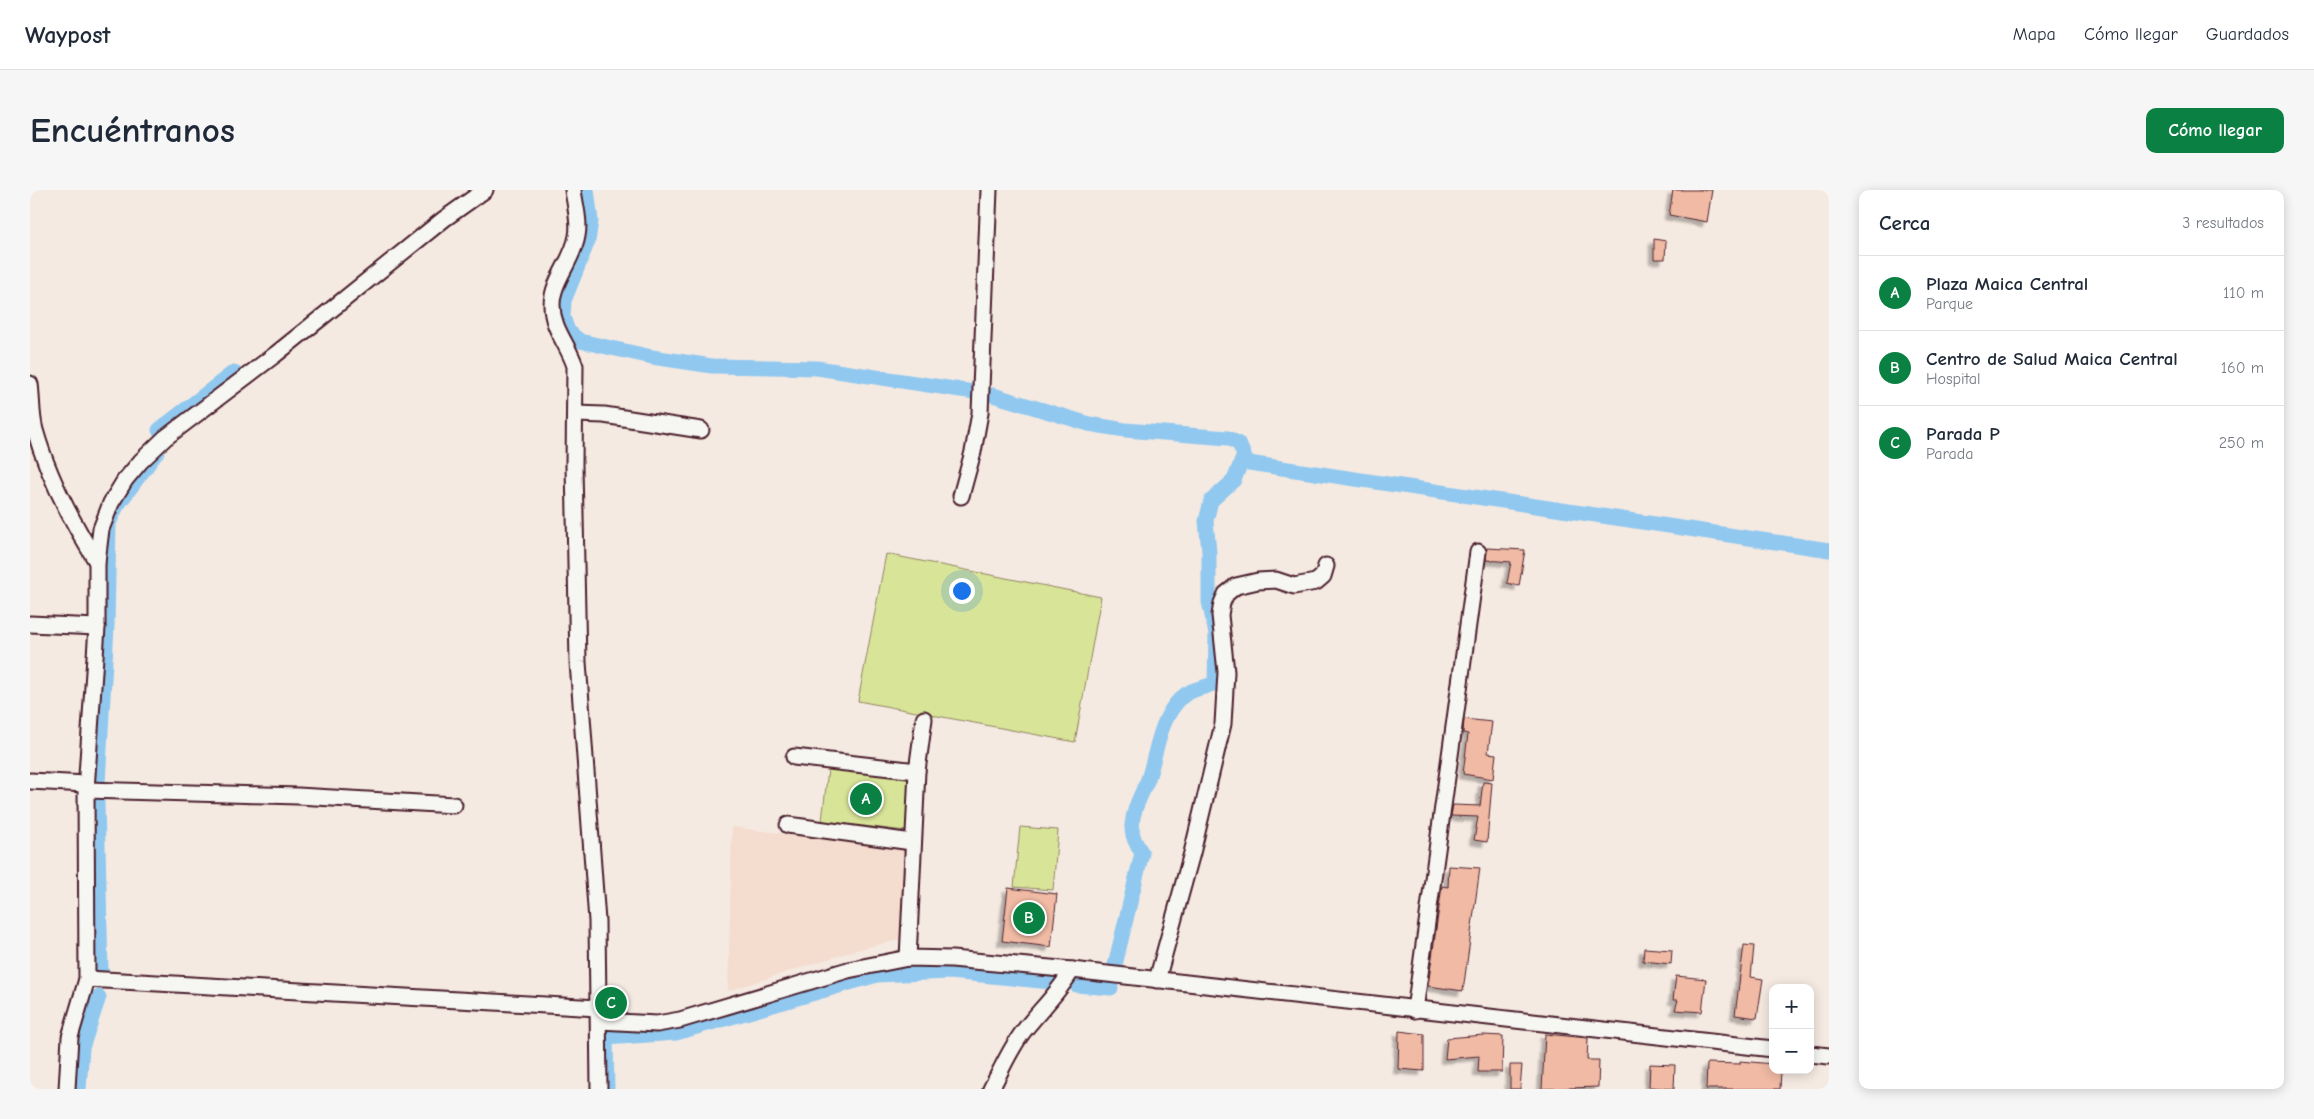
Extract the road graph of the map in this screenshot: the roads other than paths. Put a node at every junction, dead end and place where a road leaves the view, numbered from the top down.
1 (485, 190) edge
2 (573, 190) edge
3 (989, 190) edge
4 (30, 384) edge
5 (576, 414) junction
6 (701, 430) dead end
7 (961, 496) dead end
8 (1478, 552) dead end
9 (97, 562) junction
10 (1326, 566) dead end
11 (30, 624) edge
12 (97, 626) junction
13 (924, 719) dead end
14 (794, 757) dead end
15 (917, 771) junction
16 (30, 782) edge
17 (86, 787) junction
18 (454, 805) dead end
19 (788, 825) dead end
20 (912, 842) junction
21 (908, 958) junction
22 (1072, 970) junction
23 (86, 980) junction
24 (1156, 980) junction
25 (1415, 1010) junction
26 (599, 1014) junction
27 (1769, 1049) edge
28 (1814, 1054) edge
29 (1829, 1056) edge
30 (67, 1089) edge
31 (599, 1089) edge
32 (991, 1089) edge

1 - 9 street
2 - 5 street
3 - 7 street
4 - 9 street
5 - 6 street
5 - 26 street
8 - 25 street
9 - 12 street
10 - 24 street
11 - 12 street
12 - 17 street
13 - 15 street
14 - 15 street
15 - 20 street
16 - 17 street
17 - 18 street
17 - 23 street
19 - 20 street
20 - 21 street
21 - 22 street
21 - 26 street
22 - 24 street
22 - 32 street
23 - 26 street
23 - 30 street
24 - 25 street
25 - 27 street
26 - 31 street
28 - 29 street

